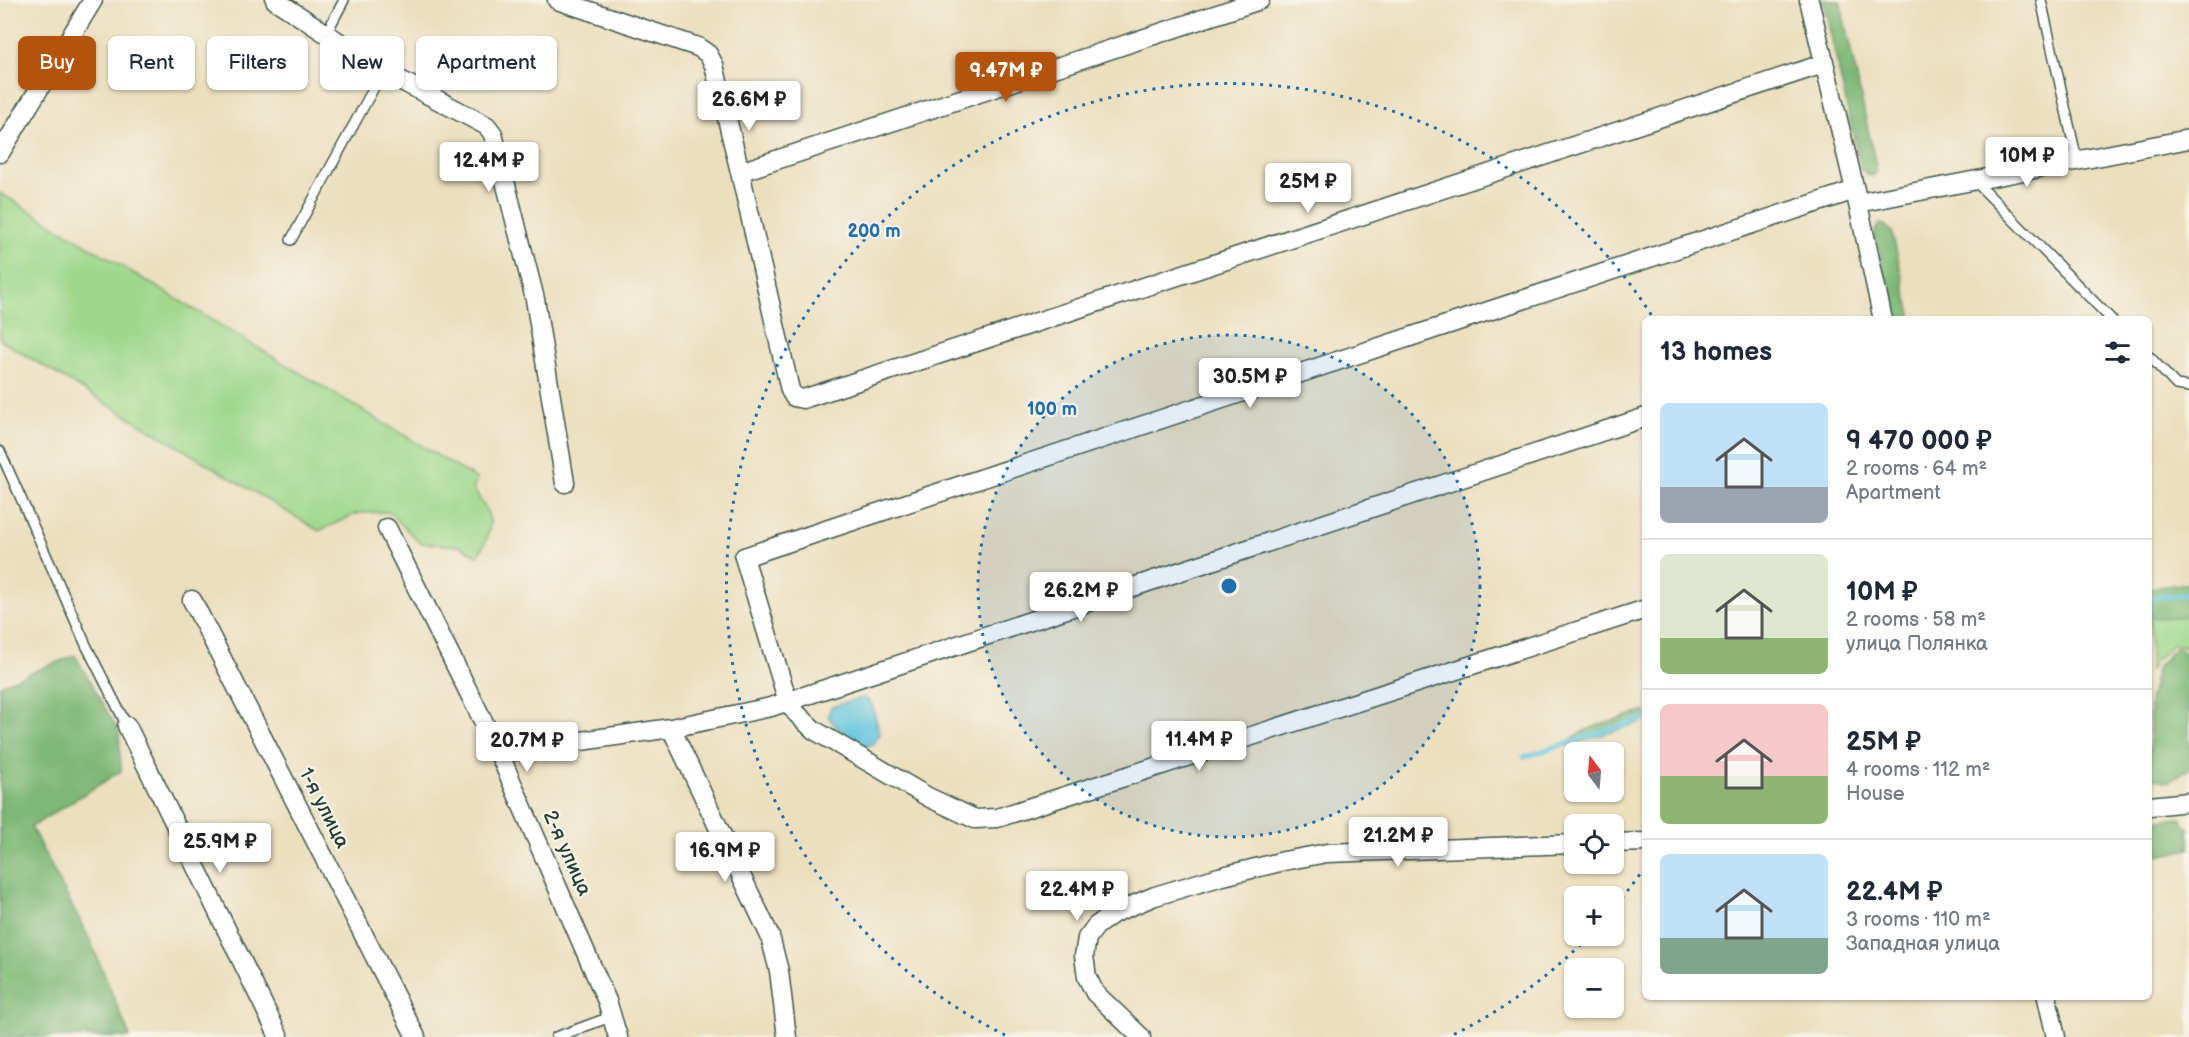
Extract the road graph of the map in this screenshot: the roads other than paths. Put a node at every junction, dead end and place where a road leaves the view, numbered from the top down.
1 (93, 0) edge
2 (275, 0) edge
3 (344, 0) edge
4 (557, 0) edge
5 (1260, 0) edge
6 (1809, 0) edge
7 (2041, 0) edge
8 (326, 34) junction
9 (329, 36) edge
10 (1823, 64) junction
11 (404, 82) edge
12 (373, 90) edge
13 (2189, 139) edge
14 (0, 153) edge
15 (2077, 160) junction
16 (740, 172) junction
17 (1974, 180) junction
18 (1857, 197) junction
19 (291, 240) dead end
20 (1881, 316) edge
21 (2108, 316) edge
22 (2152, 359) edge
23 (2189, 387) edge
24 (1642, 418) edge
25 (0, 452) edge
26 (565, 483) dead end
27 (387, 528) dead end
28 (192, 600) dead end
29 (1642, 610) edge
30 (788, 702) junction
31 (128, 726) joint
32 (671, 728) junction
33 (499, 753) junction
34 (2189, 802) edge
35 (2152, 806) edge
36 (1642, 842) edge
37 (1624, 843) edge
38 (1564, 844) edge
39 (2047, 1000) edge
40 (613, 1016) junction
41 (279, 1037) edge
42 (416, 1037) edge
43 (556, 1037) edge
44 (618, 1037) edge
45 (787, 1037) edge
46 (1141, 1037) edge
47 (2056, 1037) edge

1 - 14 street
2 - 8 street
3 - 8 lane
4 - 16 street
5 - 16 street
6 - 10 street
7 - 15 lane
8 - 9 street
10 - 16 street
10 - 18 street
11 - 26 street
12 - 19 lane
13 - 15 street
15 - 17 street
17 - 18 street
17 - 21 lane
18 - 20 street
18 - 30 street
22 - 23 lane
24 - 30 street
25 - 31 lane
27 - 33 street, 2-я улица
28 - 42 street, 1-я улица
29 - 30 street
30 - 32 street
31 - 41 street
32 - 33 street
32 - 45 street
33 - 40 street, 2-я улица
34 - 35 street
36 - 37 street
38 - 46 street
39 - 47 street
40 - 43 lane
40 - 44 street, 2-я улица

